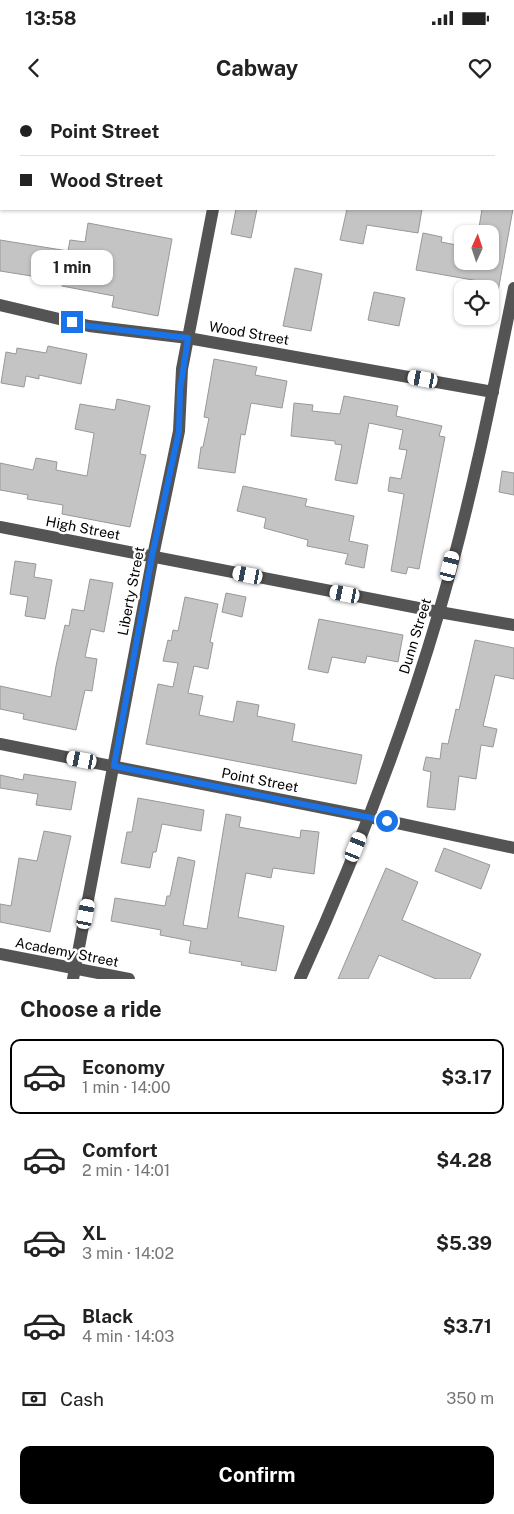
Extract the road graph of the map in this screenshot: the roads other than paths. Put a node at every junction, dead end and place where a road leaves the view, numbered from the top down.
1 (213, 210) edge
2 (514, 288) edge
3 (0, 305) edge
4 (512, 308) edge
5 (188, 338) junction
6 (493, 392) junction
7 (0, 527) edge
8 (152, 556) junction
9 (439, 612) junction
10 (514, 625) edge
11 (0, 744) edge
12 (114, 766) junction
13 (369, 817) junction
14 (514, 848) edge
15 (0, 954) edge
16 (74, 974) edge
17 (129, 979) edge
18 (300, 979) edge

1 - 5 street, Liberty Street
2 - 4 street, Dunn Street
3 - 5 street, Wood Street
4 - 6 street, Dunn Street
5 - 6 street, Wood Street
5 - 8 street, Liberty Street
6 - 9 street, Dunn Street
7 - 8 street, High Street
8 - 9 street, High Street
8 - 12 street, Liberty Street
9 - 10 street, High Street
9 - 13 street, Dunn Street
11 - 12 street, Point Street
12 - 13 street, Point Street
12 - 16 street, Liberty Street
13 - 14 street, Point Street
13 - 18 street, Dunn Street
15 - 16 street, Academy Street
16 - 17 street, Academy Street

